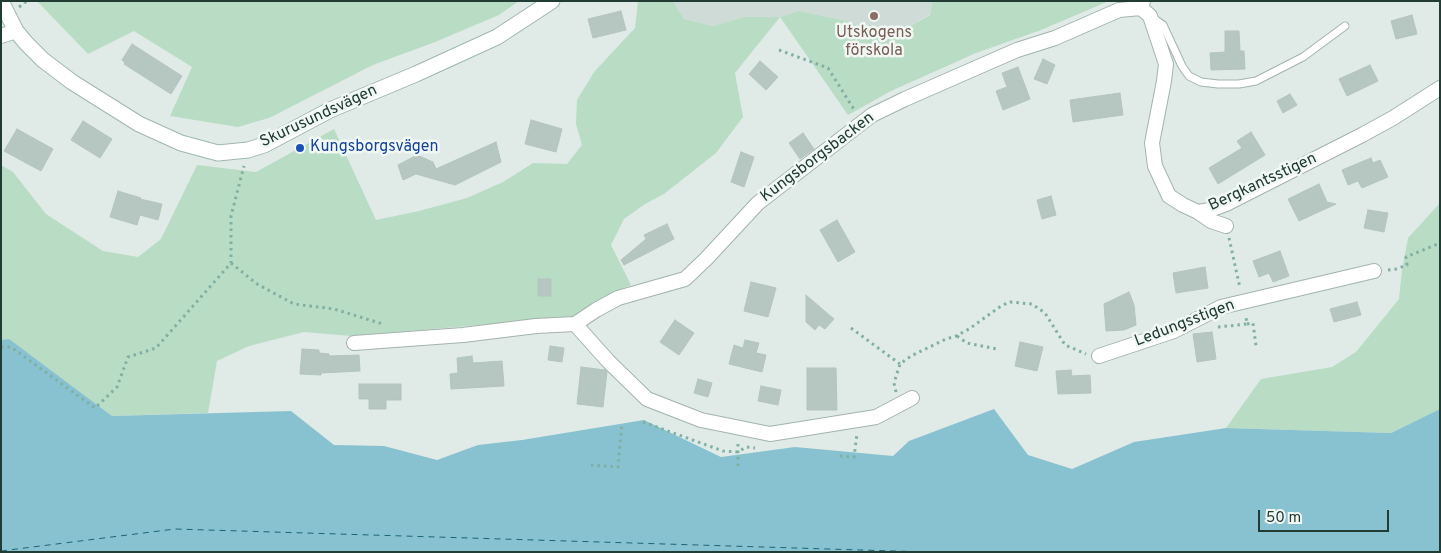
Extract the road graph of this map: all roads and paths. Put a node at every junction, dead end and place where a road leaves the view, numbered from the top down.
1 (1, 1) edge
2 (552, 1) edge
3 (1145, 9) edge
4 (1345, 26) dead end
5 (16, 31) junction
6 (1, 36) edge
7 (779, 50) dead end
8 (1440, 88) edge
9 (862, 122) junction
10 (245, 163) dead end
11 (1198, 212) junction
12 (1226, 226) joint
13 (1440, 243) edge
14 (230, 263) junction
15 (1374, 271) joint
16 (1243, 301) junction
17 (575, 324) junction
18 (1247, 324) dead end
19 (387, 326) dead end
20 (852, 328) dead end
21 (956, 336) junction
22 (354, 343) dead end
23 (1256, 346) dead end
24 (1, 347) edge
25 (997, 349) dead end
26 (1099, 356) joint
27 (900, 364) junction
28 (912, 398) dead end
29 (899, 405) junction
30 (643, 422) dead end
31 (622, 424) dead end
32 (738, 443) dead end
33 (855, 448) dead end
34 (760, 449) dead end
35 (738, 452) junction
36 (840, 456) dead end
37 (591, 465) dead end
38 (738, 466) dead end

1 - 5 street, Skurusundsvägen
2 - 5 street, Skurusundsvägen
3 - 4 lane
3 - 9 street, Kungsborgsbacken
3 - 11 street, Bergkantsstigen
5 - 6 street
7 - 9 path
8 - 11 street, Bergkantsstigen
9 - 17 street, Kungsborgsbacken
10 - 14 path
11 - 12 street
12 - 16 path, Ledungsstigen
13 - 15 path
14 - 19 path
14 - 24 path
15 - 16 street, Ledungsstigen
16 - 26 street, Ledungsstigen
17 - 22 street
17 - 29 street
18 - 23 path
20 - 27 path
21 - 25 path
21 - 26 path
21 - 27 path
27 - 29 path
28 - 29 street
30 - 35 path
31 - 37 path
32 - 35 path
33 - 36 path
34 - 35 path
35 - 38 path

